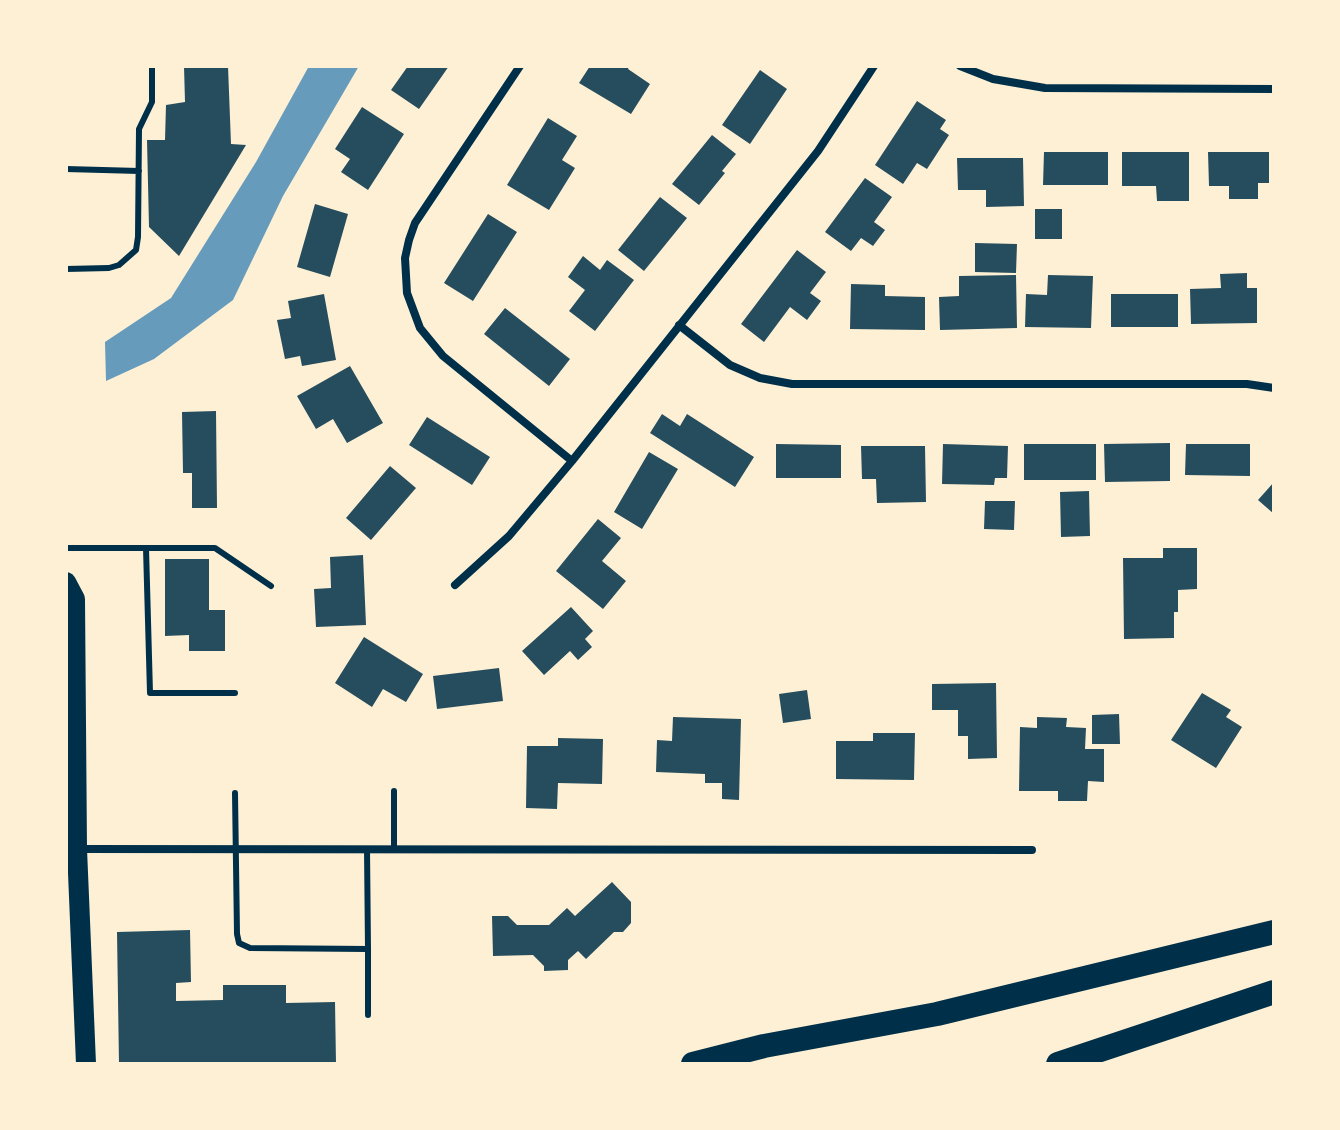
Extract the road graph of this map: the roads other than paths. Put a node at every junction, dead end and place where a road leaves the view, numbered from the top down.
1 (152, 66) edge
2 (520, 66) edge
3 (874, 66) edge
4 (960, 66) edge
5 (1274, 89) edge
6 (66, 169) edge
7 (139, 171) junction
8 (66, 269) edge
9 (679, 325) junction
10 (1274, 388) edge
11 (572, 461) junction
12 (66, 548) edge
13 (146, 548) junction
14 (66, 582) edge
15 (455, 585) dead end
16 (271, 586) dead end
17 (235, 693) dead end
18 (394, 791) dead end
19 (235, 793) dead end
20 (77, 849) junction
21 (236, 849) junction
22 (367, 849) junction
23 (394, 849) junction
24 (1032, 850) dead end
25 (1274, 932) edge
26 (368, 949) junction
27 (1274, 992) edge
28 (368, 1015) dead end
29 (86, 1064) edge
30 (693, 1064) edge
31 (1058, 1064) edge

1 - 7 lane
2 - 11 street
3 - 9 street
4 - 5 street
6 - 7 lane
7 - 8 lane
9 - 10 street
9 - 11 street
11 - 15 street
12 - 13 lane
13 - 16 lane
13 - 17 lane
14 - 20 main road
18 - 23 lane
19 - 21 lane
20 - 21 street
20 - 29 main road
21 - 22 street
21 - 26 lane
22 - 23 street
22 - 26 lane
23 - 24 street
25 - 30 highway
26 - 28 lane
27 - 31 highway

